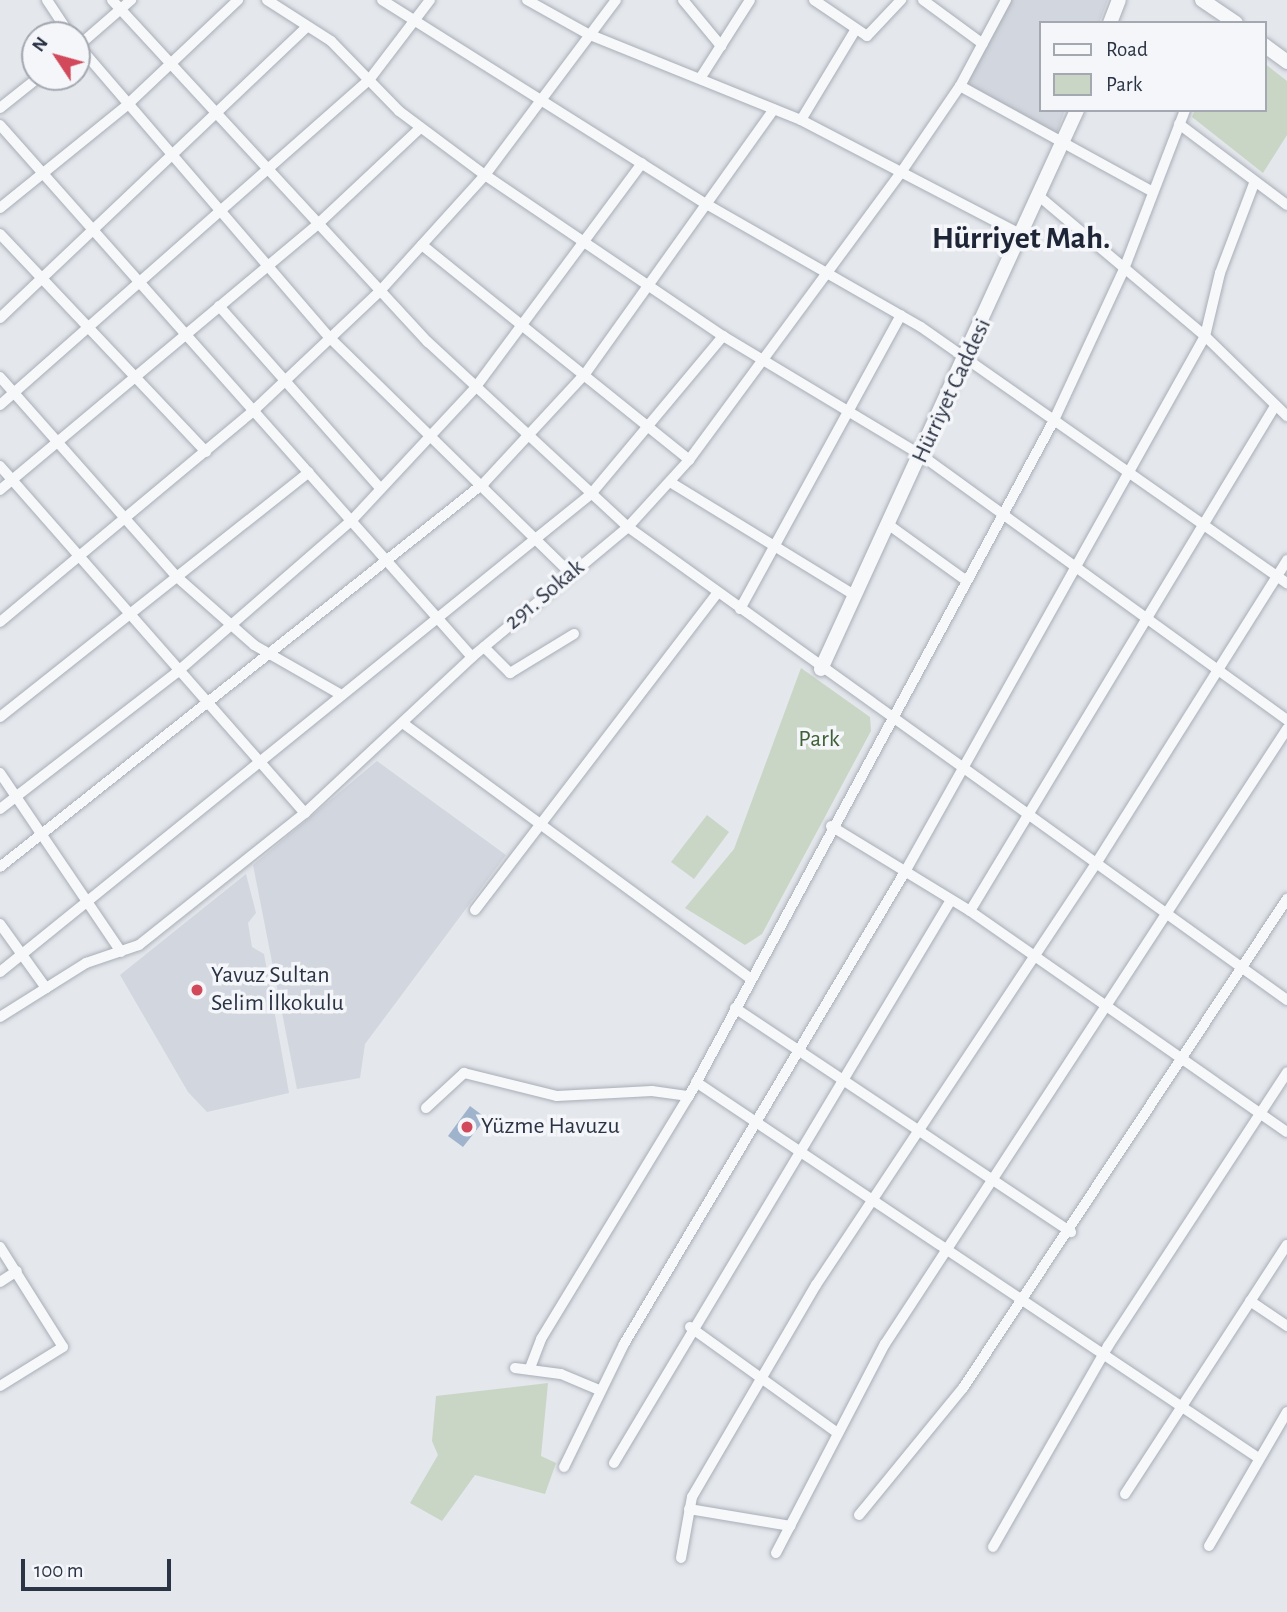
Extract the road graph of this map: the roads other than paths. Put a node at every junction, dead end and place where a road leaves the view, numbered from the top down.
1 (47, 0) edge
2 (112, 0) edge
3 (131, 0) edge
4 (238, 0) edge
5 (267, 0) edge
6 (382, 0) edge
7 (430, 0) edge
8 (527, 0) edge
9 (616, 0) edge
10 (683, 0) edge
11 (750, 0) edge
12 (814, 0) edge
13 (901, 0) edge
14 (923, 0) edge
15 (1006, 0) edge
16 (1119, 0) edge
17 (1202, 0) edge
18 (119, 11) junction
19 (412, 19) junction
20 (1227, 20) edge
21 (61, 21) edge
22 (1111, 21) edge
23 (307, 27) junction
24 (856, 29) junction
25 (91, 34) edge
26 (588, 34) junction
27 (983, 44) junction
28 (721, 46) junction
29 (1266, 46) edge
30 (91, 62) edge
31 (1287, 62) edge
32 (170, 63) junction
33 (701, 78) junction
34 (369, 80) junction
35 (960, 86) junction
36 (21, 91) edge
37 (544, 98) junction
38 (127, 104) junction
39 (0, 108) edge
40 (774, 109) junction
41 (1076, 112) edge
42 (1184, 112) edge
43 (219, 115) junction
44 (802, 120) junction
45 (1179, 124) junction
46 (0, 125) edge
47 (420, 128) junction
48 (1064, 143) junction
49 (176, 158) junction
50 (642, 163) junction
51 (268, 165) junction
52 (41, 170) junction
53 (902, 171) junction
54 (485, 175) junction
55 (1255, 181) junction
56 (1153, 192) junction
57 (1040, 197) junction
58 (708, 205) junction
59 (1287, 205) edge
60 (0, 208) edge
61 (221, 209) junction
62 (319, 223) junction
63 (92, 230) junction
64 (0, 234) edge
65 (1022, 236) junction
66 (586, 244) junction
67 (422, 245) junction
68 (268, 265) junction
69 (1125, 269) junction
70 (828, 274) junction
71 (41, 279) junction
72 (135, 282) junction
73 (646, 286) junction
74 (380, 291) junction
75 (219, 306) junction
76 (901, 315) junction
77 (0, 318) edge
78 (85, 325) junction
79 (523, 327) junction
80 (183, 335) junction
81 (1205, 336) junction
82 (329, 337) junction
83 (723, 337) junction
84 (762, 359) junction
85 (968, 359) junction
86 (585, 374) junction
87 (0, 377) edge
88 (132, 377) junction
89 (286, 380) junction
90 (475, 388) junction
91 (14, 393) junction
92 (0, 405) edge
93 (1275, 406) junction
94 (252, 412) junction
95 (846, 413) junction
96 (1287, 416) edge
97 (1054, 420) junction
98 (651, 428) junction
99 (530, 438) junction
100 (429, 441) junction
101 (59, 442) junction
102 (206, 452) junction
103 (922, 455) junction
104 (689, 460) junction
105 (0, 466) edge
106 (309, 472) junction
107 (1127, 473) junction
108 (12, 481) junction
109 (670, 482) junction
110 (484, 483) junction
111 (381, 489) junction
112 (0, 490) edge
113 (591, 494) junction
114 (1000, 512) junction
115 (353, 519) junction
116 (126, 520) junction
117 (889, 525) junction
118 (1203, 526) junction
119 (628, 527) junction
120 (539, 536) junction
121 (777, 547) junction
122 (82, 558) junction
123 (1287, 560) edge
124 (391, 563) junction
125 (1075, 567) junction
126 (570, 573) junction
127 (1277, 576) junction
128 (177, 577) junction
129 (964, 579) junction
130 (1287, 583) edge
131 (717, 593) junction
132 (856, 596) junction
133 (740, 609) junction
134 (128, 615) junction
135 (436, 616) junction
136 (1143, 619) junction
137 (0, 622) edge
138 (231, 625) junction
139 (574, 634) dead end
140 (484, 647) junction
141 (273, 651) junction
142 (472, 657) junction
143 (821, 669) junction
144 (176, 673) junction
145 (1217, 673) junction
146 (338, 693) junction
147 (206, 703) junction
148 (0, 717) edge
149 (888, 717) junction
150 (1287, 720) edge
151 (404, 724) junction
152 (1287, 729) edge
153 (259, 761) junction
154 (962, 765) junction
155 (0, 773) edge
156 (18, 795) junction
157 (1027, 809) junction
158 (0, 810) edge
159 (306, 813) junction
160 (541, 823) junction
161 (831, 826) junction
162 (43, 833) junction
163 (1097, 863) junction
164 (0, 867) edge
165 (906, 870) junction
166 (1287, 899) edge
167 (90, 900) junction
168 (951, 900) junction
169 (475, 910) dead end
170 (970, 911) junction
171 (1170, 914) junction
172 (0, 924) edge
173 (121, 952) junction
174 (23, 956) junction
175 (1032, 956) junction
176 (1241, 969) junction
177 (0, 972) edge
178 (751, 979) junction
179 (46, 988) junction
180 (1287, 1000) edge
181 (735, 1008) junction
182 (1108, 1010) junction
183 (0, 1017) edge
184 (799, 1051) junction
185 (1181, 1061) junction
186 (1287, 1072) edge
187 (842, 1078) junction
188 (696, 1082) junction
189 (689, 1096) junction
190 (426, 1108) dead end
191 (1260, 1115) junction
192 (758, 1121) junction
193 (916, 1129) junction
194 (1287, 1132) edge
195 (796, 1151) junction
196 (991, 1178) junction
197 (872, 1200) junction
198 (1071, 1232) junction
199 (1287, 1245) edge
200 (948, 1246) junction
201 (0, 1247) edge
202 (17, 1271) junction
203 (0, 1282) edge
204 (1250, 1301) junction
205 (1022, 1302) junction
206 (1287, 1326) edge
207 (690, 1327) junction
208 (1104, 1354) junction
209 (515, 1368) dead end
210 (530, 1368) junction
211 (763, 1375) junction
212 (0, 1386) edge
213 (599, 1390) junction
214 (1184, 1408) junction
215 (1287, 1412) edge
216 (836, 1432) junction
217 (1257, 1457) junction
218 (614, 1463) dead end
219 (564, 1467) dead end
220 (1125, 1494) dead end
221 (689, 1509) junction
222 (859, 1515) dead end
223 (791, 1526) junction
224 (1209, 1546) dead end
225 (993, 1547) dead end
226 (776, 1553) dead end
227 (681, 1558) dead end

1 - 21 street
2 - 18 street
3 - 18 street
4 - 32 street
5 - 23 street
6 - 19 street
7 - 19 street
8 - 26 street
9 - 26 street
10 - 28 street
11 - 28 street
12 - 24 street
13 - 24 street
14 - 27 street
15 - 27 street, 291. Sokak
16 - 22 street
17 - 20 street
18 - 25 street
18 - 32 street
19 - 34 street
19 - 37 street
23 - 34 street
23 - 43 street
24 - 44 street
26 - 33 street
26 - 37 street
27 - 35 street, 291. Sokak
28 - 33 street
29 - 31 street
30 - 38 street
32 - 38 street
32 - 43 street
33 - 40 street
34 - 47 street
34 - 51 street
35 - 48 street
35 - 53 street, 291. Sokak
36 - 39 street
37 - 50 street
37 - 54 street
38 - 49 street
38 - 52 street
40 - 44 street
40 - 58 street
41 - 48 street, Hürriyet Caddesi
42 - 45 street
43 - 49 street
43 - 51 street
44 - 53 street
45 - 55 street
45 - 56 street
46 - 52 street
47 - 54 street
47 - 62 street
48 - 56 street
48 - 57 street, Hürriyet Caddesi
49 - 61 street
49 - 63 street
50 - 58 street
50 - 66 street
51 - 61 street
51 - 62 street
52 - 60 street
52 - 63 street
53 - 65 street
53 - 70 street, 291. Sokak
54 - 66 street
54 - 67 street
55 - 59 street
55 - 81 street
56 - 69 street
57 - 65 street, Hürriyet Caddesi
57 - 69 street
58 - 70 street
58 - 73 street
61 - 68 street
61 - 72 street
62 - 68 street
62 - 74 street
63 - 71 street
63 - 72 street
64 - 71 street
65 - 85 street, Hürriyet Caddesi
66 - 73 street
66 - 79 street
67 - 74 street
67 - 79 street
68 - 75 street
68 - 82 street
69 - 81 street
69 - 97 street
70 - 76 street
70 - 84 street, 291. Sokak
71 - 77 street
71 - 78 street
72 - 78 street
72 - 80 street
73 - 83 street
73 - 86 street
74 - 82 street
74 - 90 street
75 - 80 street
75 - 89 street
76 - 85 street
76 - 95 street
78 - 88 street
78 - 91 street
79 - 86 street
79 - 90 street
80 - 88 street
80 - 94 street
81 - 93 street
81 - 107 street
82 - 89 street
82 - 100 street
83 - 84 street
83 - 98 street
84 - 95 street
84 - 104 street, 291. Sokak
85 - 97 street
85 - 103 street, Hürriyet Caddesi
86 - 98 street
86 - 99 street
87 - 91 street
88 - 101 street
88 - 102 street
89 - 94 street
89 - 111 street
90 - 99 street
90 - 100 street
91 - 92 street
91 - 101 street
93 - 96 street
93 - 118 street
94 - 102 street
94 - 106 street
95 - 103 street
95 - 121 street
97 - 107 street
97 - 114 street
98 - 104 street
98 - 113 street
99 - 110 street
99 - 113 street
100 - 110 street
100 - 111 street
101 - 108 street
101 - 116 street
102 - 116 street
103 - 114 street
103 - 117 street, Hürriyet Caddesi
104 - 109 street, 291. Sokak
105 - 108 street
106 - 115 street
106 - 128 street
107 - 118 street
107 - 125 street
108 - 112 street
108 - 122 street
109 - 119 street, 291. Sokak
109 - 121 street
110 - 120 street
110 - 124 street
111 - 115 street
113 - 119 street
113 - 120 street
114 - 125 street
114 - 129 street
115 - 124 street
115 - 138 street
116 - 122 street
116 - 128 street
117 - 129 street
117 - 132 street, Hürriyet Caddesi
118 - 127 street
118 - 136 street
119 - 126 street, 291. Sokak
119 - 131 street
120 - 126 street
120 - 135 street
121 - 132 street
121 - 133 street
122 - 134 street
122 - 137 street
123 - 127 street
124 - 135 street
124 - 141 street
125 - 136 street
125 - 154 street
126 - 140 street, 291. Sokak
127 - 130 street
127 - 145 street
128 - 134 street
128 - 138 street
129 - 149 street
131 - 133 street
131 - 160 street
132 - 143 street, Hürriyet Caddesi
133 - 143 street
134 - 144 street
134 - 148 street
135 - 142 street
135 - 146 street
136 - 145 street
136 - 157 street
138 - 141 street
138 - 144 street
139 - 140 street
140 - 142 street, 291. Sokak
141 - 146 street
141 - 147 street
142 - 151 street, 291. Sokak
143 - 149 street
144 - 147 street
144 - 156 street
145 - 150 street
145 - 163 street
146 - 153 street
147 - 153 street
147 - 162 street
149 - 154 street
149 - 161 street
151 - 159 street, 291. Sokak
151 - 160 street
152 - 171 street
153 - 159 street
153 - 167 street
154 - 157 street
154 - 165 street
155 - 156 street
156 - 158 street
156 - 162 street
157 - 163 street
157 - 170 street
159 - 173 street, 291. Sokak
160 - 169 street
160 - 178 street
161 - 165 street
161 - 178 street
162 - 164 street
162 - 167 street
163 - 171 street
163 - 175 street
165 - 168 street
165 - 184 street
166 - 176 street
167 - 173 street
167 - 174 street
168 - 170 street
168 - 187 street
170 - 175 street
171 - 176 street
171 - 182 street
172 - 174 street
173 - 179 street, 291. Sokak
174 - 177 street
174 - 179 street
175 - 182 street
175 - 193 street
176 - 180 street
176 - 185 street
178 - 181 street
179 - 183 street, 291. Sokak
181 - 184 street
181 - 188 street
182 - 185 street
182 - 196 street
184 - 187 street
184 - 192 street
185 - 191 street
185 - 198 street
186 - 191 street
187 - 193 street
187 - 195 street
188 - 189 street
188 - 192 street
189 - 190 street
189 - 210 street
191 - 194 street
191 - 208 street
192 - 195 street
192 - 213 street
193 - 196 street
193 - 197 street
195 - 197 street
195 - 207 street
196 - 198 street
196 - 200 street
197 - 200 street
197 - 211 street
198 - 205 street
199 - 204 street
200 - 205 street
200 - 216 street
201 - 202 street
202 - 203 street
202 - 212 street
204 - 206 street
204 - 214 street
205 - 208 street
205 - 222 street
207 - 211 street
207 - 218 street
208 - 214 street
208 - 225 street
209 - 210 street
210 - 213 street
211 - 216 street
211 - 221 street
213 - 219 street
214 - 217 street
214 - 220 street
215 - 217 street
216 - 223 street
217 - 224 street
221 - 223 street
221 - 227 street
223 - 226 street

